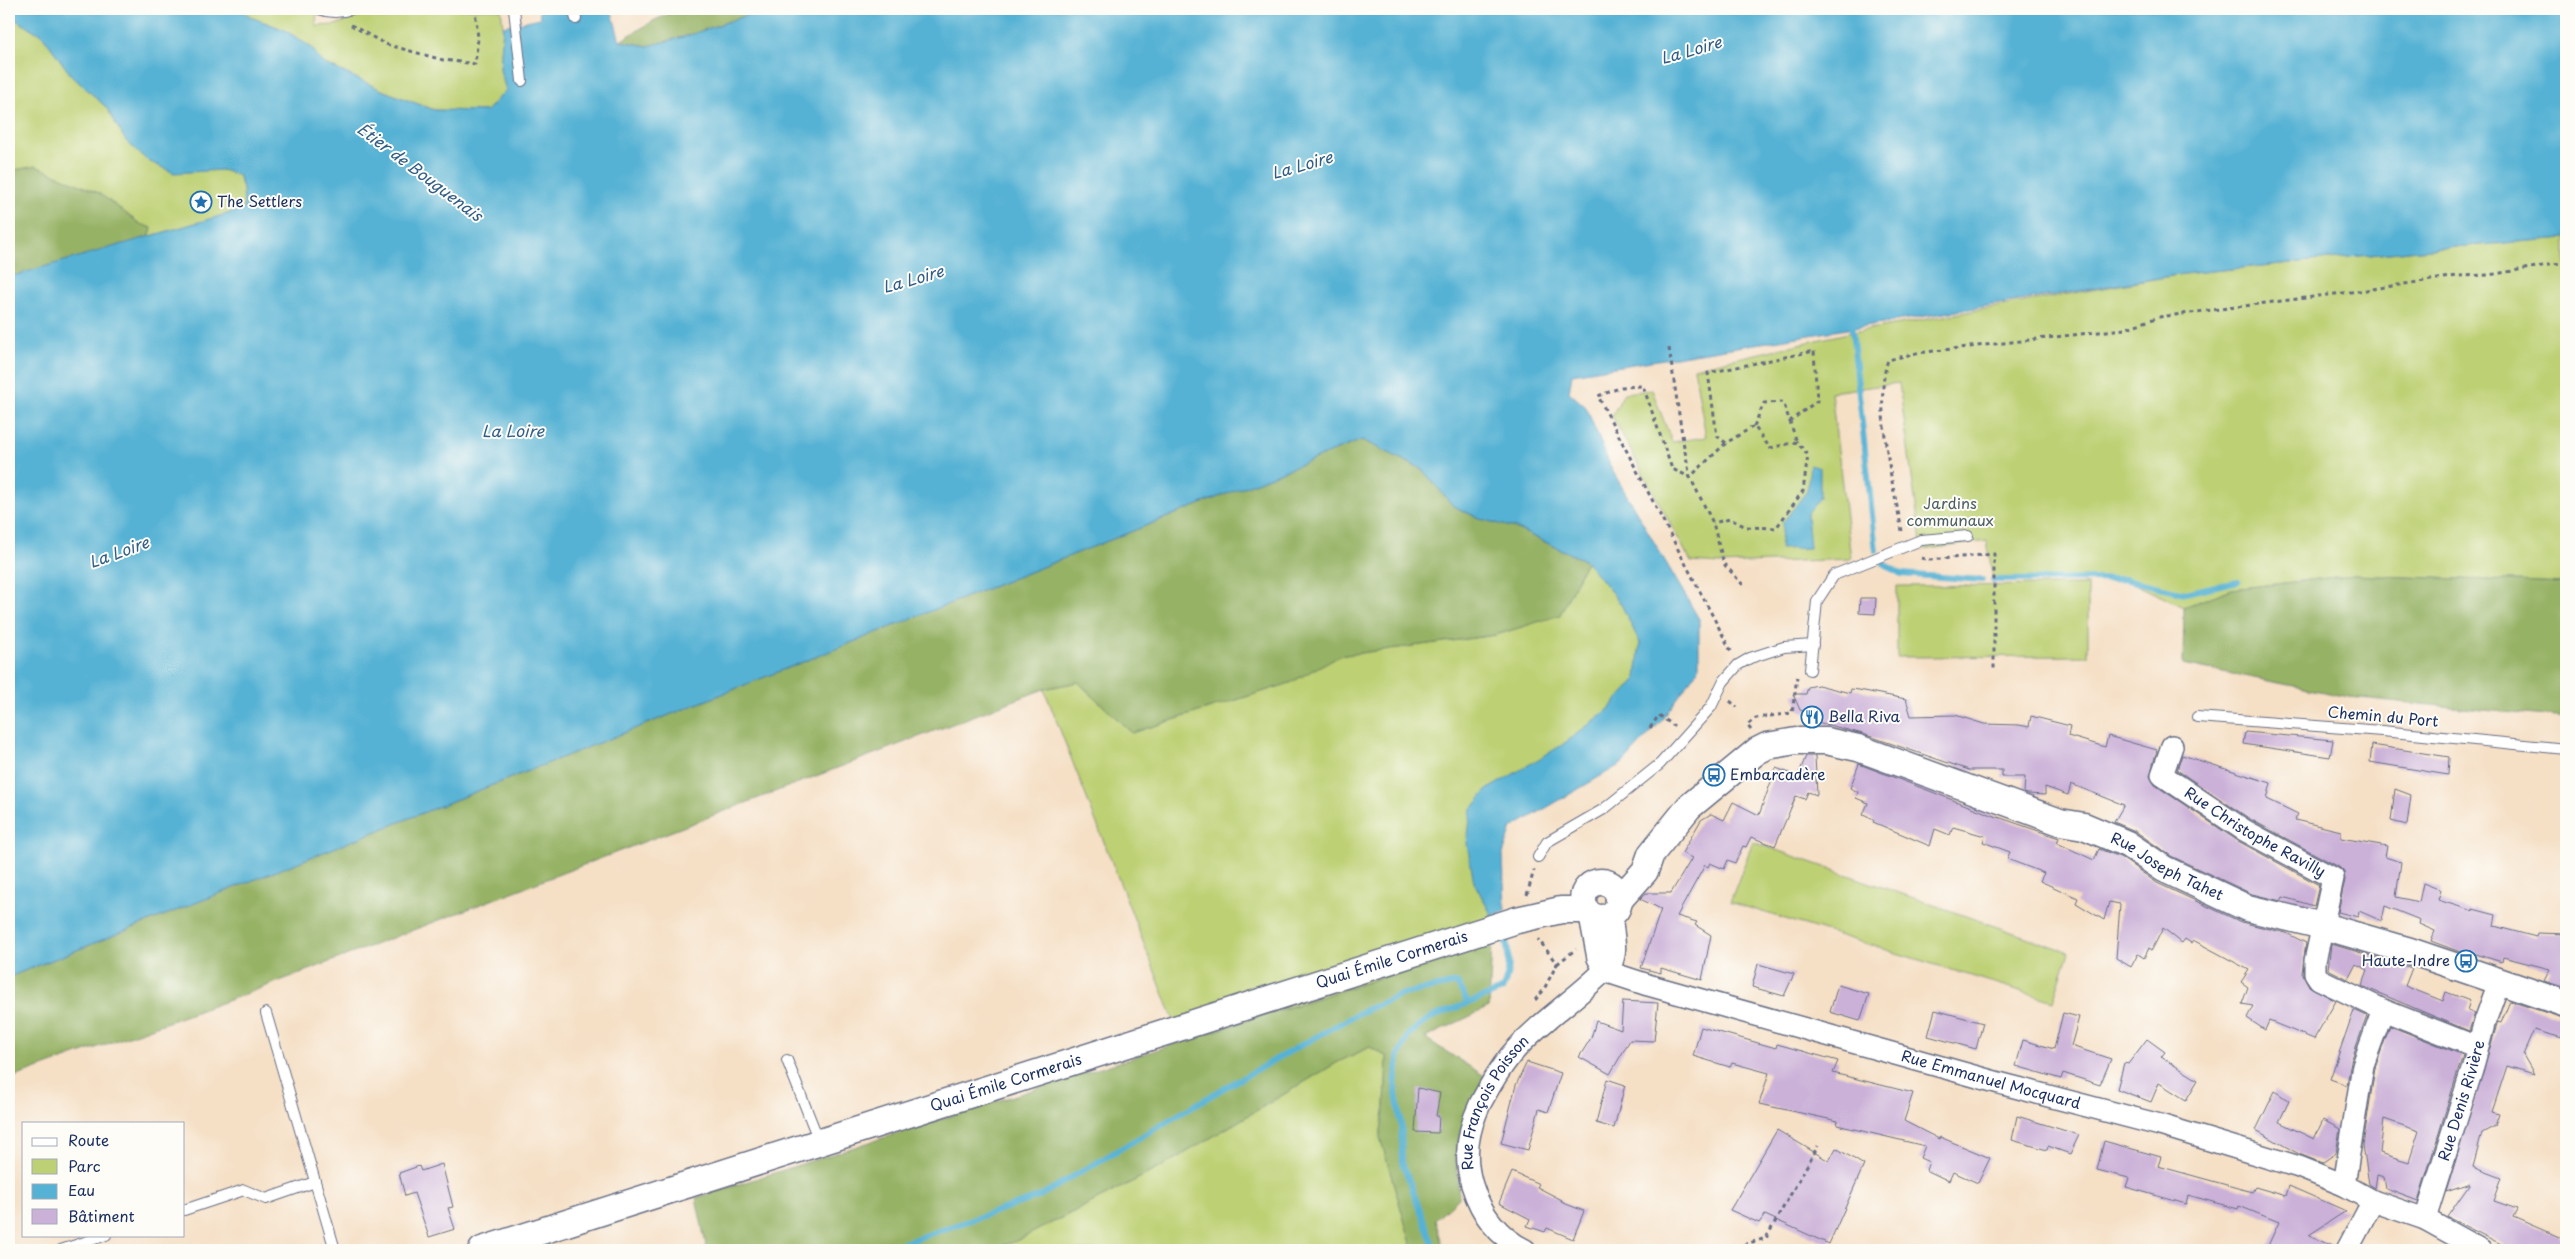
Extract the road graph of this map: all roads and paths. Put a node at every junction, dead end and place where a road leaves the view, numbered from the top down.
1 (351, 9) edge
2 (475, 9) edge
3 (514, 9) edge
4 (323, 10) edge
5 (522, 81) dead end
6 (2566, 262) edge
7 (1669, 348) dead end
8 (1790, 421) junction
9 (1754, 426) junction
10 (1797, 442) junction
11 (1726, 443) junction
12 (1690, 477) junction
13 (1713, 523) junction
14 (1968, 536) dead end
15 (1905, 547) junction
16 (1745, 587) dead end
17 (1813, 645) junction
18 (1738, 665) junction
19 (1799, 670) dead end
20 (1810, 670) dead end
21 (1994, 671) dead end
22 (1792, 713) dead end
23 (2197, 717) dead end
24 (1650, 728) dead end
25 (1678, 729) dead end
26 (2172, 746) dead end
27 (2566, 749) edge
28 (1538, 857) dead end
29 (1599, 902) junction
30 (1528, 925) junction
31 (2323, 926) junction
32 (1605, 971) junction
33 (2499, 982) junction
34 (2566, 1004) edge
35 (1530, 1006) dead end
36 (2384, 1010) junction
37 (266, 1013) dead end
38 (2477, 1047) junction
39 (787, 1060) dead end
40 (820, 1142) junction
41 (1818, 1146) dead end
42 (315, 1182) junction
43 (2344, 1185) junction
44 (2373, 1202) junction
45 (185, 1210) edge
46 (2425, 1219) junction
47 (103, 1236) edge
48 (1736, 1247) dead end
49 (61, 1250) edge
50 (336, 1250) edge
51 (482, 1250) edge
52 (1525, 1250) edge
53 (2347, 1250) edge
54 (2481, 1250) edge

1 - 4 lane
2 - 4 path
3 - 5 lane
6 - 15 path
7 - 12 path
8 - 9 path
8 - 10 path
8 - 11 path
9 - 10 path
9 - 11 path
10 - 13 path
11 - 12 path
12 - 13 path
12 - 18 path
13 - 16 path
14 - 15 lane
15 - 17 lane
15 - 21 path
17 - 18 lane
17 - 20 lane
18 - 28 lane
19 - 22 path
23 - 27 lane, Chemin du Port
24 - 25 path
26 - 31 street, Rue Christophe Ravilly
29 - 30 street, Quai Émile Cormerais
29 - 31 street, Rue Joseph Tahet
29 - 32 street
30 - 35 path
30 - 40 street, Quai Émile Cormerais
31 - 33 street, Rue Joseph Tahet
31 - 36 street
32 - 43 street, Rue Emmanuel Mocquard
32 - 52 street, Rue François Poisson
33 - 34 street, Rue Joseph Tahet
33 - 38 street, Rue Denis Rivière
36 - 38 street
36 - 43 street
37 - 42 lane
38 - 46 street, Rue Denis Rivière
39 - 40 lane
40 - 51 street, Quai Émile Cormerais
41 - 48 path
42 - 45 lane
42 - 50 lane
43 - 44 street, Rue Emmanuel Mocquard
44 - 46 street
44 - 53 street
46 - 54 street
47 - 49 lane

